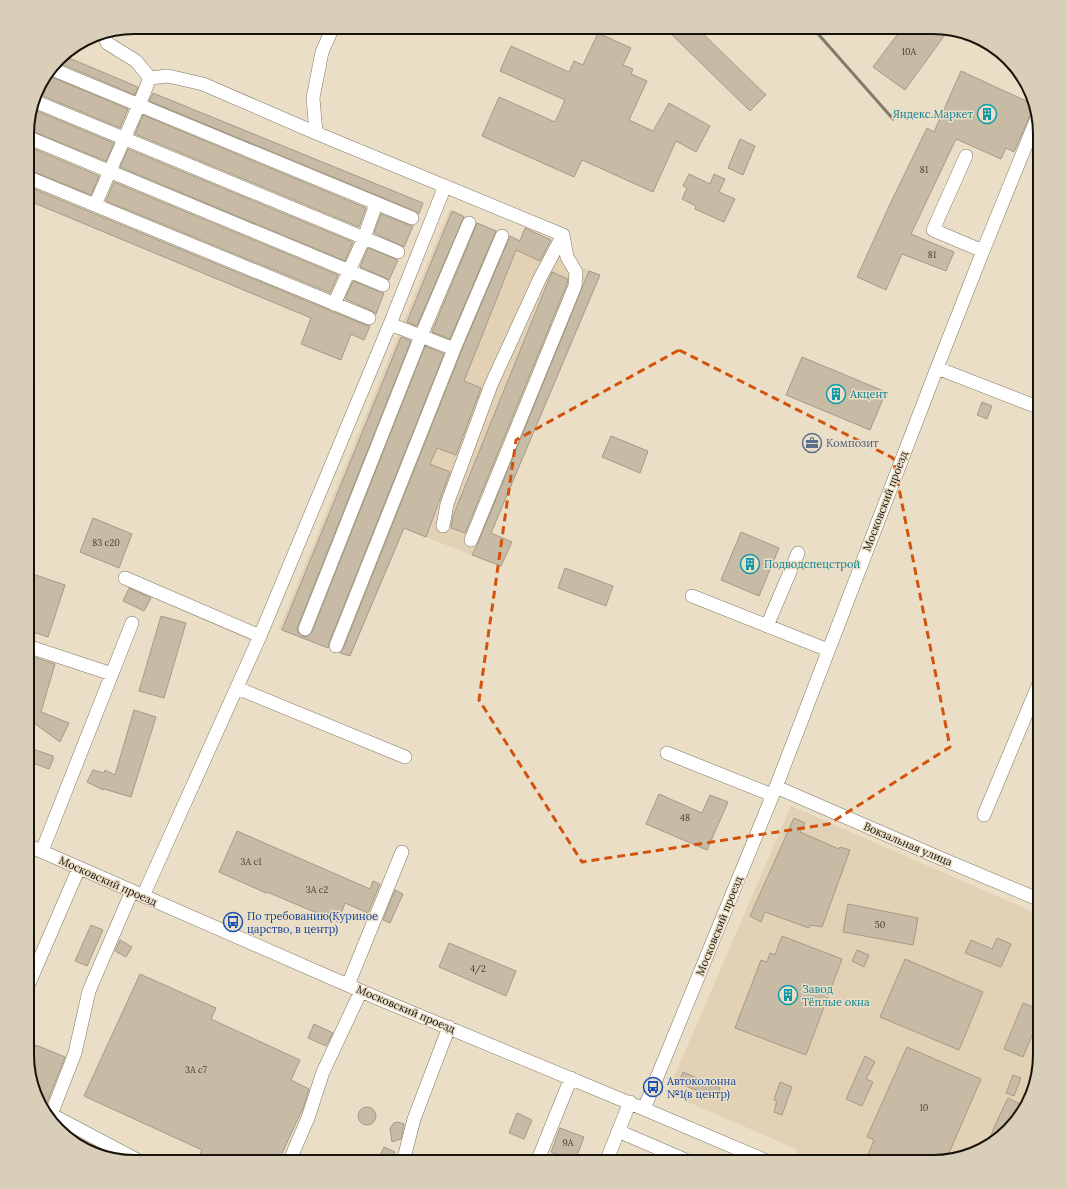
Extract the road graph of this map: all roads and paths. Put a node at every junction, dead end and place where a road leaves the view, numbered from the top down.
1 (330, 34) edge
2 (106, 38) edge
3 (57, 71) edge
4 (150, 78) junction
5 (39, 103) edge
6 (139, 105) junction
7 (1033, 128) edge
8 (316, 133) junction
9 (124, 138) junction
10 (34, 140) edge
11 (966, 156) dead end
12 (109, 171) junction
13 (34, 180) edge
14 (445, 186) junction
15 (376, 204) junction
16 (94, 205) junction
17 (412, 218) dead end
18 (469, 223) dead end
19 (564, 235) junction
20 (502, 236) dead end
21 (364, 238) junction
22 (983, 251) junction
23 (398, 252) dead end
24 (350, 271) junction
25 (383, 285) dead end
26 (334, 304) junction
27 (370, 318) dead end
28 (390, 324) junction
29 (421, 336) junction
30 (454, 349) junction
31 (937, 368) junction
32 (1033, 405) edge
33 (443, 526) dead end
34 (470, 540) dead end
35 (798, 553) dead end
36 (125, 578) dead end
37 (692, 596) dead end
38 (132, 623) dead end
39 (767, 626) junction
40 (305, 629) dead end
41 (260, 636) junction
42 (336, 646) dead end
43 (34, 648) edge
44 (828, 650) junction
45 (112, 674) junction
46 (236, 688) junction
47 (1033, 698) edge
48 (667, 753) dead end
49 (405, 757) dead end
50 (774, 791) junction
51 (984, 815) dead end
52 (34, 848) edge
53 (42, 852) junction
54 (402, 852) dead end
55 (80, 868) junction
56 (138, 894) junction
57 (1033, 897) edge
58 (34, 972) edge
59 (348, 985) junction
60 (361, 991) junction
61 (449, 1027) junction
62 (571, 1078) junction
63 (630, 1102) junction
64 (644, 1109) junction
65 (52, 1112) edge
66 (62, 1124) edge
67 (618, 1131) junction
68 (125, 1154) edge
69 (292, 1155) edge
70 (405, 1155) edge
71 (540, 1155) edge
72 (609, 1155) edge
73 (674, 1155) edge
74 (752, 1155) edge

1 - 8 street
2 - 4 street
3 - 6 street
4 - 6 street
4 - 8 street
5 - 9 street
6 - 9 street
6 - 15 street
7 - 22 street, Московский проезд
8 - 14 street
9 - 12 street
9 - 21 street
10 - 12 street
11 - 22 street
12 - 16 street
12 - 24 street
13 - 16 street
14 - 19 street
14 - 28 street
15 - 17 street
15 - 21 street
16 - 26 street
18 - 29 street
19 - 33 street
19 - 34 street
20 - 30 street
21 - 23 street
21 - 24 street
22 - 31 street, Московский проезд
24 - 25 street
24 - 26 street
26 - 27 street
28 - 29 street
28 - 41 street
29 - 30 street
29 - 40 street
30 - 42 street
31 - 32 street
31 - 44 street, Московский проезд
35 - 39 street
36 - 41 street
37 - 39 street
38 - 45 street
39 - 44 street
41 - 46 street
43 - 45 street
44 - 50 street, Московский проезд
45 - 53 street
46 - 49 street
46 - 56 street
47 - 51 street
48 - 50 street, Вокзальная улица
50 - 57 street, Вокзальная улица
50 - 64 street, Московский проезд
52 - 53 street, Московский проезд
53 - 55 street, Московский проезд
54 - 59 street
55 - 56 street, Московский проезд
55 - 58 street
56 - 59 street, Московский проезд
56 - 65 street
59 - 60 street, Московский проезд
60 - 61 street, Московский проезд
60 - 69 street
61 - 62 street, Московский проезд
61 - 70 street
62 - 63 street, Московский проезд
62 - 71 street
63 - 64 street, Московский проезд
63 - 67 street
64 - 74 street
66 - 68 street
67 - 72 street
67 - 73 street

